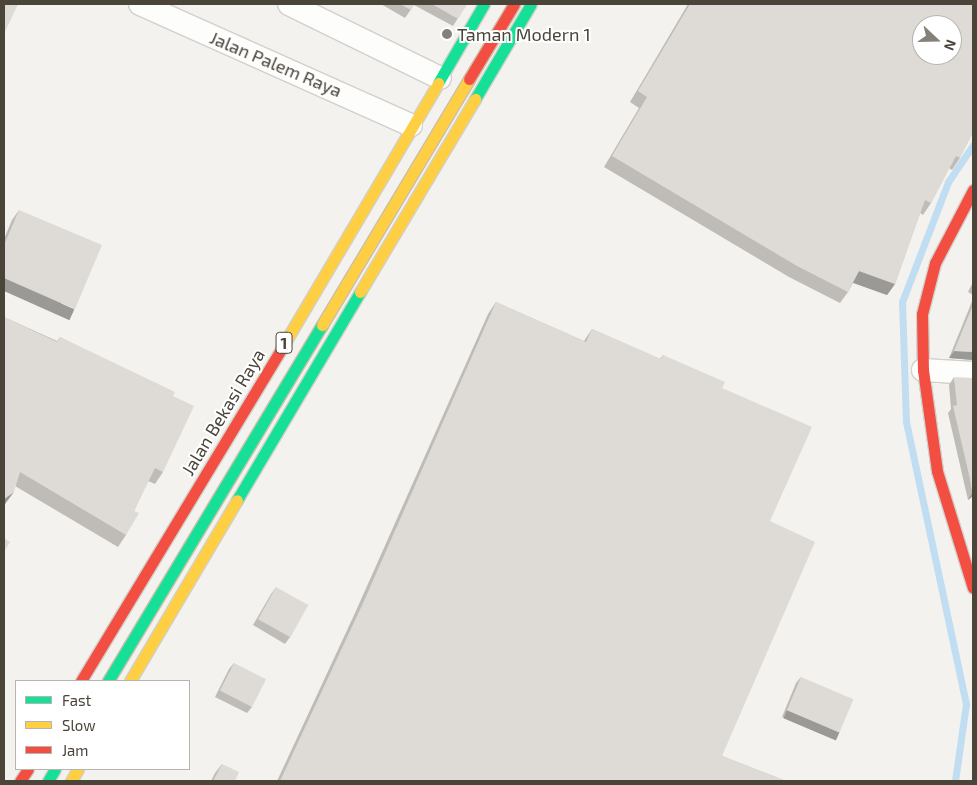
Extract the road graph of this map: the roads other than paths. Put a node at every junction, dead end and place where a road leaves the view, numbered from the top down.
1 (140, 4) edge
2 (289, 4) edge
3 (484, 4) edge
4 (514, 4) edge
5 (531, 4) edge
6 (440, 78) junction
7 (411, 125) junction
8 (394, 155) junction
9 (429, 175) junction
10 (972, 194) edge
11 (280, 349) junction
12 (922, 370) junction
13 (313, 371) junction
14 (973, 374) edge
15 (973, 588) edge
16 (82, 680) edge
17 (109, 680) edge
18 (131, 680) edge
19 (27, 770) edge
20 (54, 770) edge
21 (77, 770) edge
22 (20, 781) edge
23 (48, 781) edge
24 (71, 781) edge

1 - 7 street, Jalan Palem Raya
2 - 6 street
3 - 6 main road, Jalan Bekasi Raya / 1
4 - 17 main road, bridge
5 - 9 main road, 1
6 - 7 main road, Jalan Bekasi Raya / 1
7 - 8 main road, Jalan Bekasi Raya / 1
8 - 9 main road
8 - 11 main road, Jalan Bekasi Raya / 1
9 - 13 main road, 1
10 - 12 main road
11 - 13 main road
11 - 16 main road, Jalan Bekasi Raya / 1
12 - 14 street
12 - 15 main road
13 - 18 main road, 1
19 - 22 main road
20 - 23 main road
21 - 24 main road

